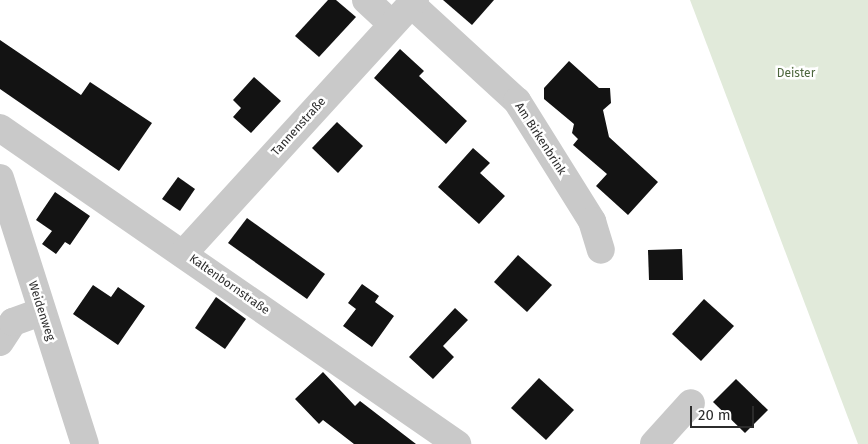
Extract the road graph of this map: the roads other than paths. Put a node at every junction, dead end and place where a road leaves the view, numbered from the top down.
1 (366, 0) edge
2 (413, 2) edge
3 (392, 24) junction
4 (2, 132) edge
5 (0, 178) edge
6 (601, 250) dead end
7 (184, 254) junction
8 (41, 312) junction
9 (0, 342) edge
10 (691, 403) dead end
11 (85, 444) edge
12 (457, 444) edge
13 (654, 444) edge

1 - 3 street
2 - 3 street, Tannenstraße
2 - 6 street, Am Birkenbrink
3 - 7 street, Tannenstraße
4 - 7 street, Kaltenbornstraße
5 - 8 street, Weidenweg
7 - 12 street, Kaltenbornstraße
8 - 9 street
8 - 11 street, Weidenweg
10 - 13 street

